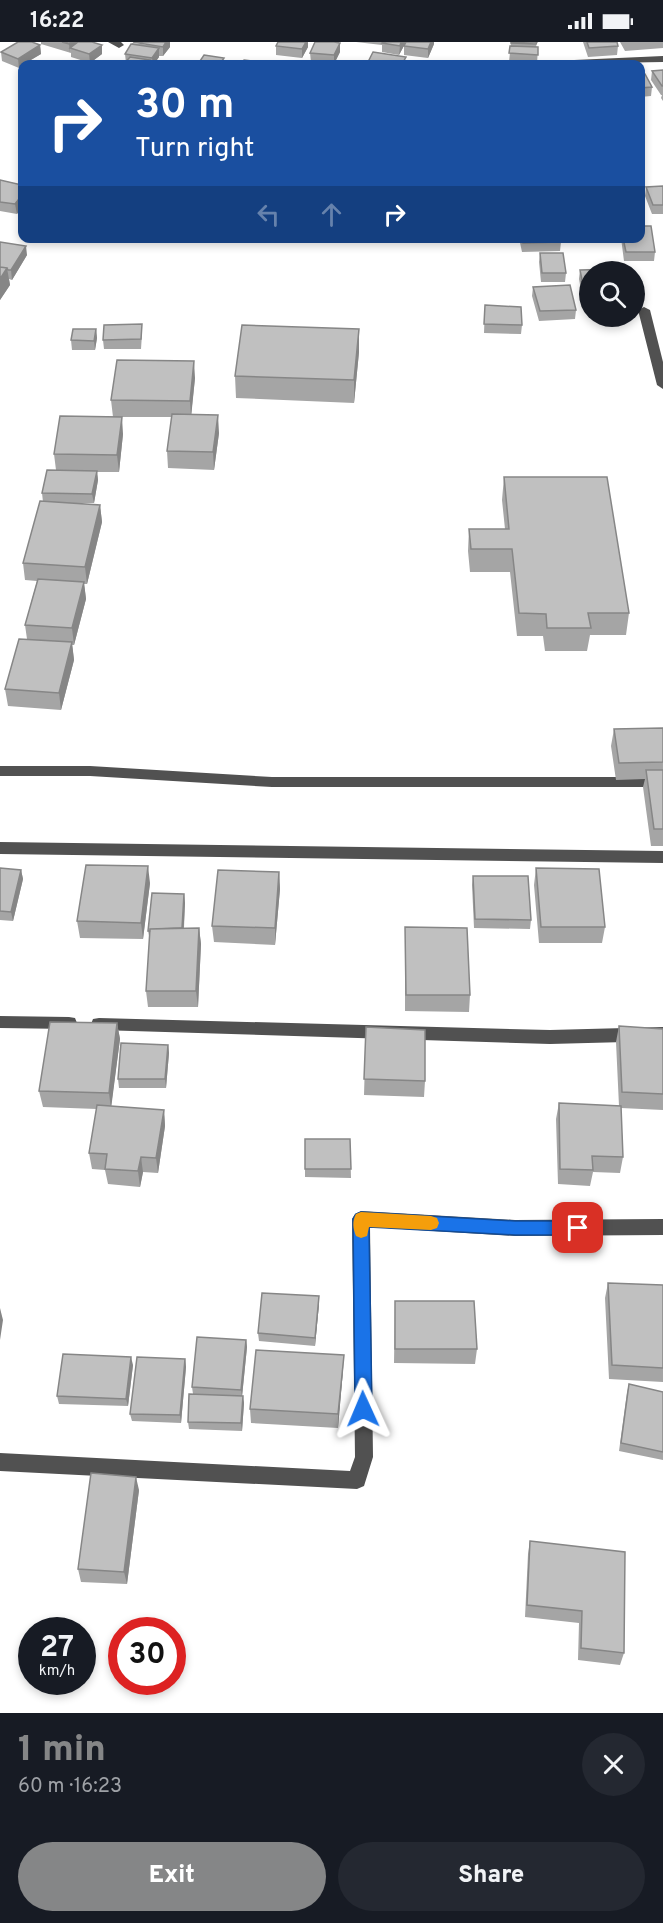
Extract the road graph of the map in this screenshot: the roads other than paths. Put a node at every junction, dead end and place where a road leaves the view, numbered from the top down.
1 (663, 59) edge
2 (641, 60) edge
3 (645, 314) edge
4 (663, 385) edge
5 (0, 771) edge
6 (663, 782) edge
7 (0, 848) edge
8 (663, 857) edge
9 (0, 1022) edge
10 (663, 1034) edge
11 (663, 1227) edge
12 (0, 1461) edge

1 - 2 street
3 - 4 street
5 - 6 street
7 - 8 street
9 - 10 street
11 - 12 street

